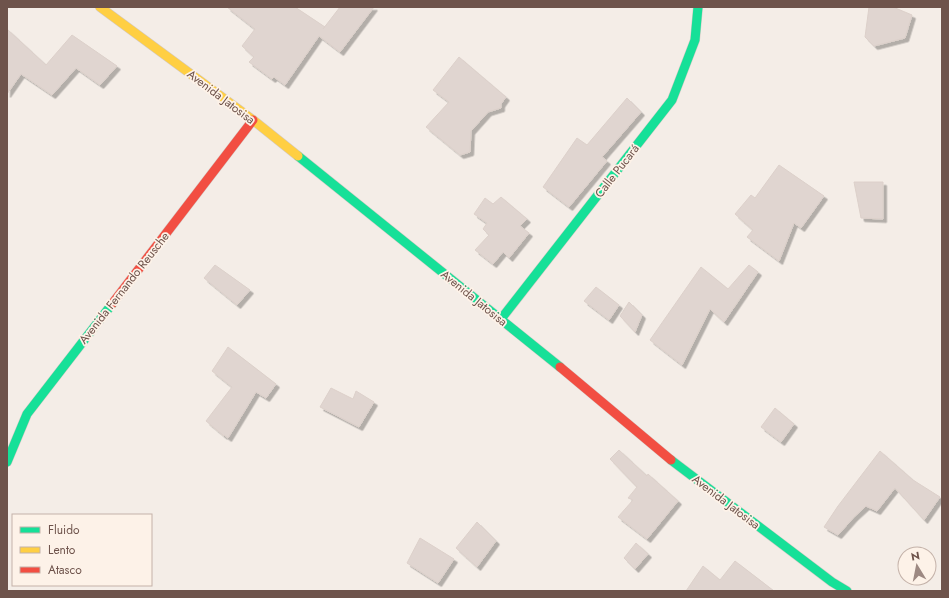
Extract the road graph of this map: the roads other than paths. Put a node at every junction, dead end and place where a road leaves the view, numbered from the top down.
1 (100, 7) edge
2 (698, 7) edge
3 (253, 120) junction
4 (501, 319) junction
5 (7, 462) edge
6 (847, 591) edge

1 - 3 street, Avenida Jatosisa
2 - 4 street, Calle Pucará
3 - 4 street, Avenida Jatosisa
3 - 5 street, Avenida Fernando Reusche
4 - 6 street, Avenida Jatosisa

